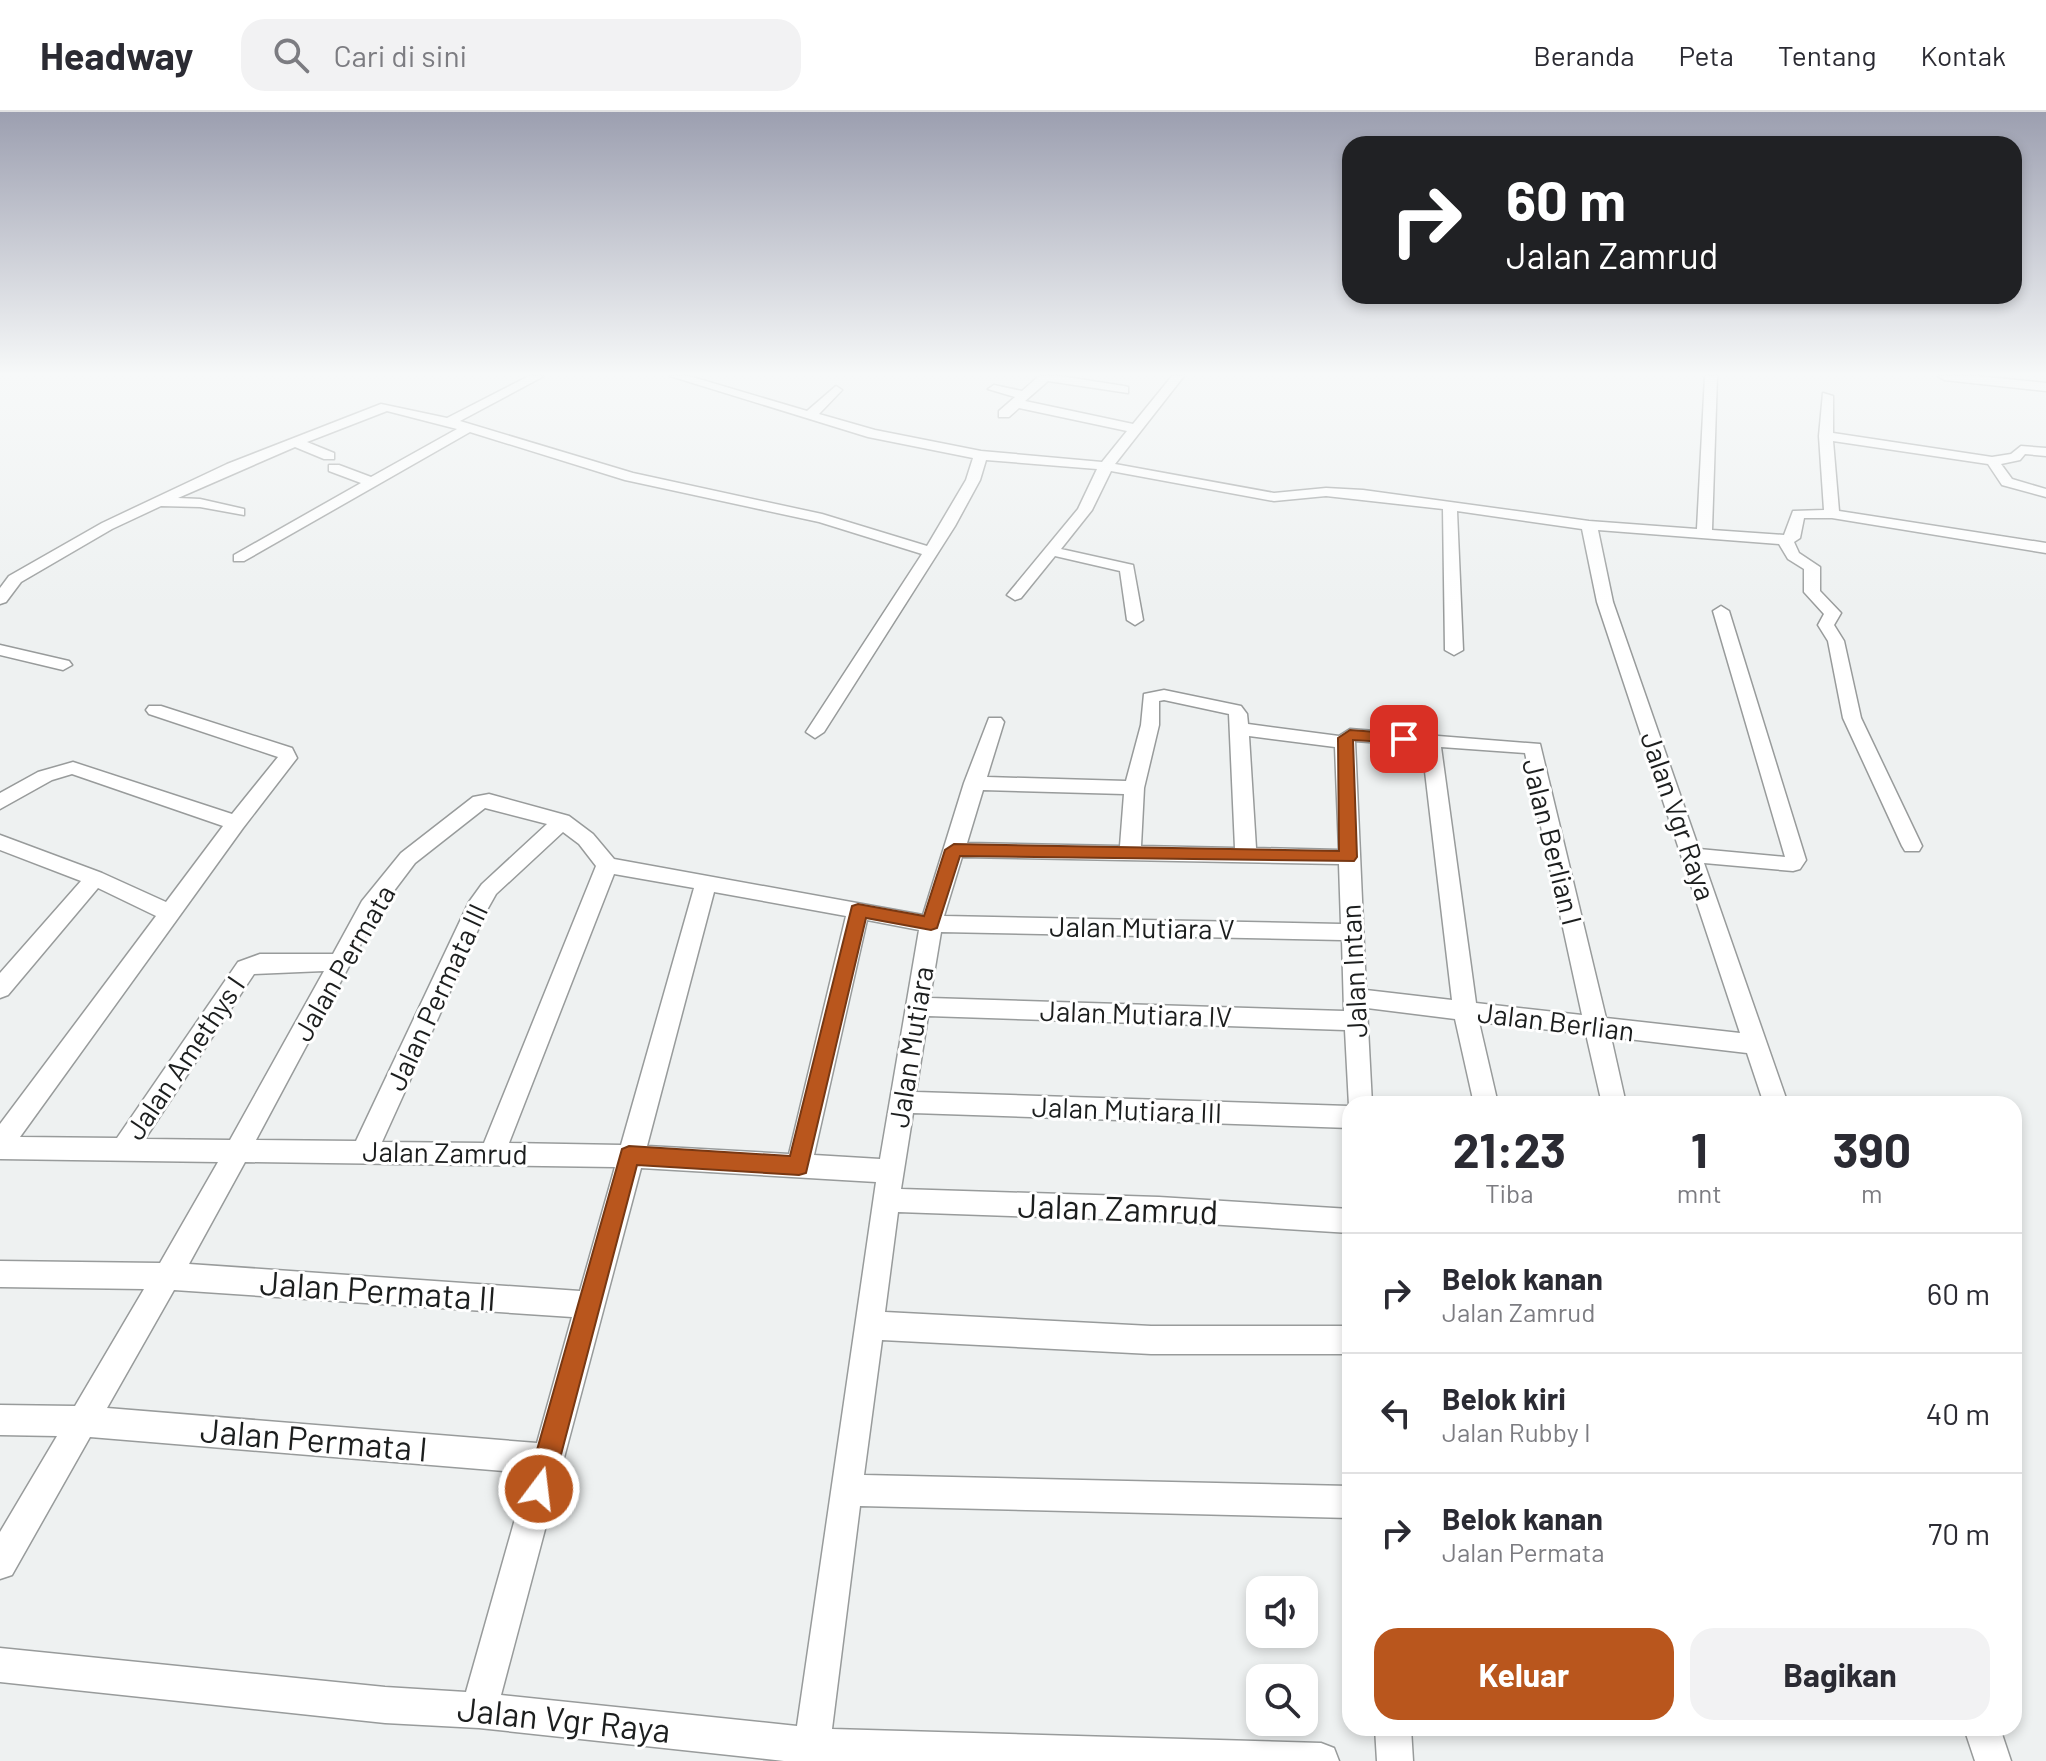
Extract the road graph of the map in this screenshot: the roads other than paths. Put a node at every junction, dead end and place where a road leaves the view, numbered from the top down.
1 (267, 453) edge
2 (314, 453) edge
3 (423, 453) edge
4 (550, 453) edge
5 (969, 453) edge
6 (1116, 453) edge
7 (1708, 453) edge
8 (1827, 453) edge
9 (1939, 453) edge
10 (2018, 453) edge
11 (981, 455) junction
12 (1992, 461) junction
13 (1106, 466) junction
14 (371, 482) junction
15 (2046, 493) edge
16 (158, 502) junction
17 (1450, 505) junction
18 (239, 512) dead end
19 (1832, 514) junction
20 (1589, 525) junction
21 (1704, 535) junction
22 (1785, 540) junction
23 (2046, 548) edge
24 (1051, 551) junction
25 (931, 552) junction
26 (239, 558) dead end
27 (1015, 595) dead end
28 (0, 599) edge
29 (1721, 611) dead end
30 (1135, 620) dead end
31 (0, 650) edge
32 (1454, 650) dead end
33 (63, 665) dead end
34 (155, 710) dead end
35 (995, 722) dead end
36 (1239, 729) junction
37 (815, 732) dead end
38 (1431, 741) junction
39 (1344, 742) junction
40 (974, 783) junction
41 (1134, 788) junction
42 (0, 802) edge
43 (562, 821) junction
44 (236, 823) junction
45 (0, 842) edge
46 (1912, 846) dead end
47 (954, 850) junction
48 (1130, 852) junction
49 (1246, 854) junction
50 (1692, 855) junction
51 (1348, 857) junction
52 (607, 865) junction
53 (95, 878) junction
54 (706, 883) junction
55 (858, 911) junction
56 (172, 914) junction
57 (931, 924) junction
58 (1352, 932) junction
59 (342, 962) junction
60 (9, 964) edge
61 (0, 989) edge
62 (916, 1007) junction
63 (1355, 1010) junction
64 (1465, 1011) junction
65 (1596, 1027) junction
66 (1757, 1045) junction
67 (1360, 1096) edge
68 (1484, 1096) edge
69 (1612, 1096) edge
70 (1773, 1096) edge
71 (903, 1102) junction
72 (1342, 1117) edge
73 (0, 1146) edge
74 (123, 1150) junction
75 (237, 1151) junction
76 (364, 1152) junction
77 (492, 1154) junction
78 (629, 1156) junction
79 (799, 1166) junction
80 (888, 1186) junction
81 (1342, 1220) edge
82 (0, 1274) edge
83 (167, 1276) junction
84 (589, 1305) junction
85 (869, 1325) junction
86 (1342, 1340) edge
87 (0, 1420) edge
88 (82, 1421) junction
89 (547, 1459) junction
90 (847, 1490) junction
91 (1342, 1502) edge
92 (0, 1563) edge
93 (0, 1665) edge
94 (479, 1710) junction
95 (1393, 1736) edge
96 (1985, 1736) edge
97 (812, 1746) junction
98 (1321, 1761) edge
99 (1395, 1761) edge
100 (1993, 1761) edge

1 - 16 street
2 - 14 street
3 - 14 street
4 - 25 street
5 - 11 street
6 - 13 street
7 - 21 street
8 - 19 street
9 - 12 street
10 - 12 street
11 - 13 street
11 - 25 street
12 - 15 street
13 - 17 street
13 - 24 street
14 - 26 street
16 - 18 street
16 - 28 street
17 - 20 street
17 - 32 street
19 - 22 street
19 - 23 street
20 - 21 street
20 - 50 street, Jalan Vgr Raya
21 - 22 street
22 - 46 street
24 - 27 street
24 - 30 street
25 - 37 street
29 - 50 street
31 - 33 street
34 - 44 street
35 - 40 street, Jalan Mutiara
36 - 39 street
36 - 41 street
36 - 49 street
38 - 39 street, Jalan Berlian I
38 - 64 street
38 - 65 street, Jalan Berlian I
39 - 51 street, Jalan Intan
40 - 41 street
40 - 47 street, Jalan Mutiara
41 - 48 street
42 - 44 street
43 - 52 street, Jalan Permata
43 - 59 street, Jalan Permata
43 - 76 street, Jalan Permata III
44 - 56 street
45 - 53 street
47 - 48 street
47 - 57 street, Jalan Mutiara
48 - 49 street
49 - 51 street
50 - 66 street, Jalan Vgr Raya
51 - 58 street, Jalan Intan
52 - 54 street
52 - 77 street
53 - 56 street
53 - 60 street
54 - 55 street
54 - 78 street
55 - 57 street
55 - 79 street
56 - 73 street
57 - 58 street, Jalan Mutiara V
57 - 62 street, Jalan Mutiara
58 - 63 street, Jalan Intan
59 - 74 street, Jalan Amethys I
59 - 75 street, Jalan Permata
60 - 61 street
62 - 63 street, Jalan Mutiara IV
62 - 71 street, Jalan Mutiara
63 - 64 street, Jalan Berlian
63 - 67 street, Jalan Intan
64 - 65 street, Jalan Berlian
64 - 68 street
65 - 66 street, Jalan Berlian
65 - 69 street
66 - 70 street, Jalan Vgr Raya
71 - 72 street, Jalan Mutiara III
71 - 80 street, Jalan Mutiara
73 - 74 street, Jalan Zamrud
74 - 75 street, Jalan Zamrud
75 - 76 street, Jalan Zamrud
75 - 83 street, Jalan Permata
76 - 77 street, Jalan Zamrud
77 - 78 street, Jalan Zamrud
78 - 79 street, Jalan Zamrud
78 - 84 street
79 - 80 street, Jalan Zamrud
80 - 81 street, Jalan Zamrud
80 - 85 street, Jalan Mutiara
82 - 83 street, Jalan Permata II
83 - 84 street, Jalan Permata II
83 - 88 street, Jalan Permata
84 - 89 street
85 - 86 street
85 - 90 street, Jalan Mutiara
87 - 88 street, Jalan Permata I
88 - 89 street, Jalan Permata I
88 - 92 street, Jalan Permata
89 - 94 street
90 - 91 street
90 - 97 street, Jalan Mutiara
93 - 94 street, Jalan Vgr Raya
94 - 97 street, Jalan Vgr Raya
95 - 99 street
96 - 100 street
97 - 98 street, Jalan Vgr Raya

